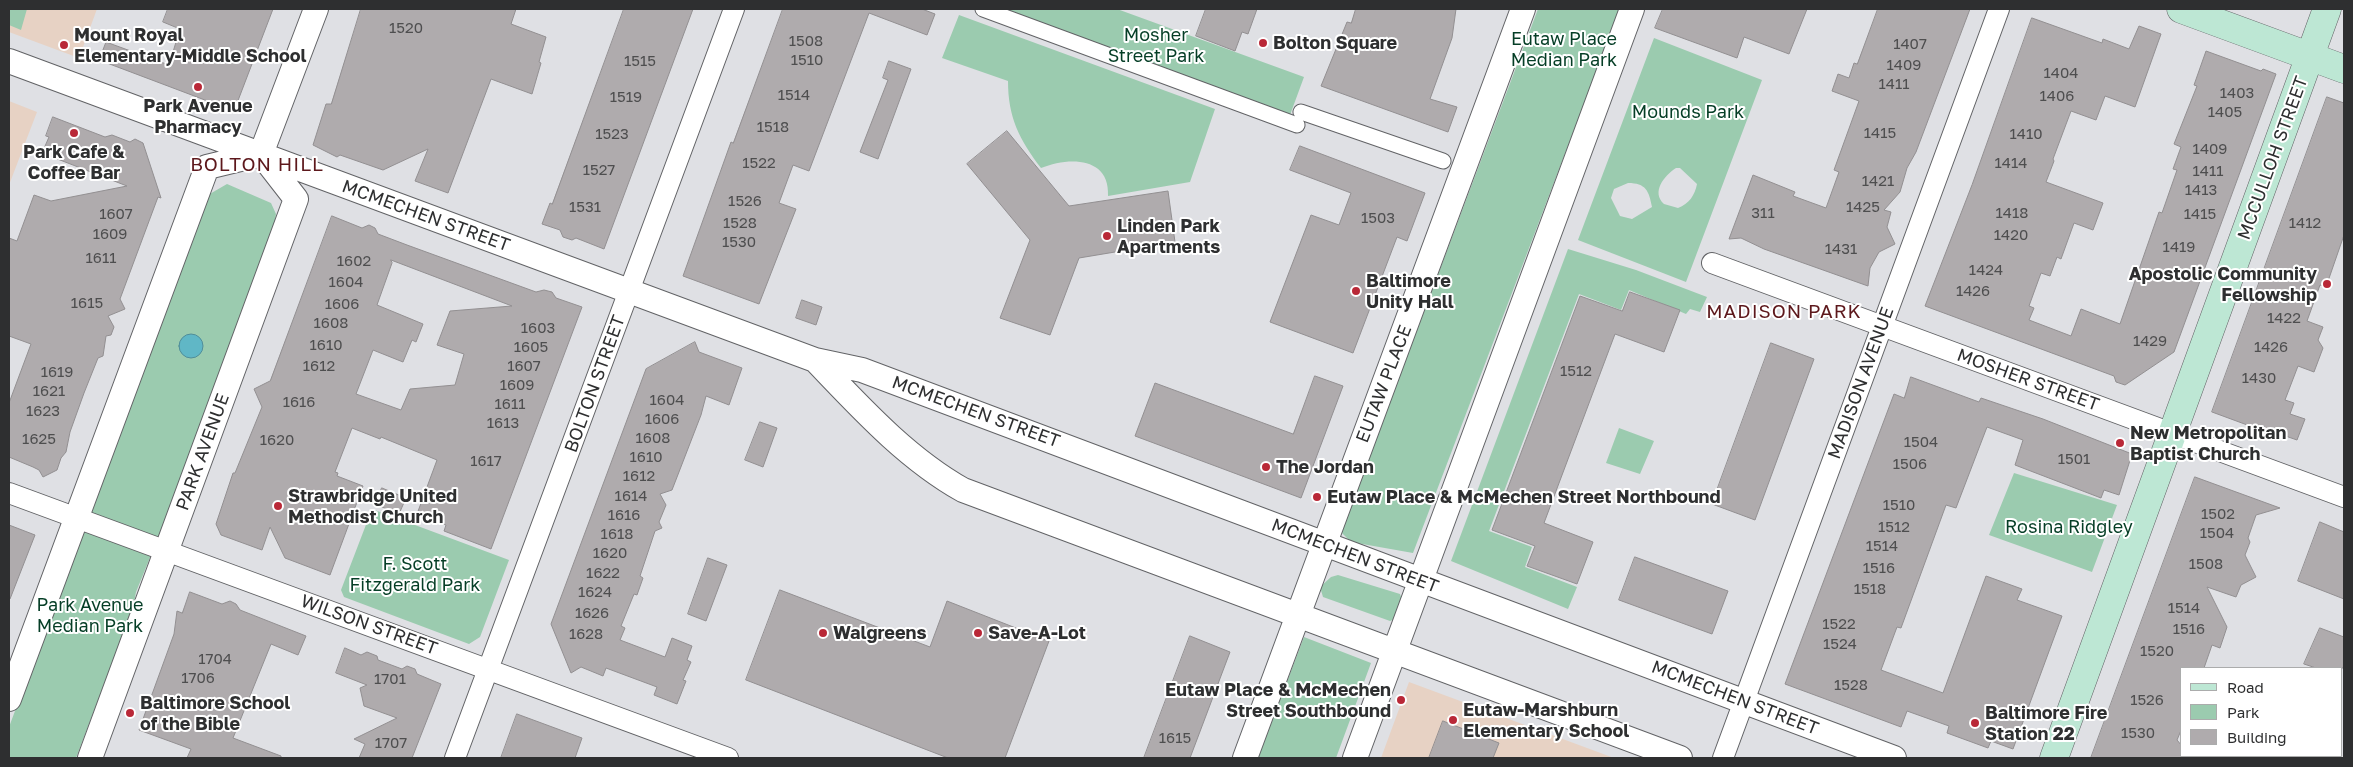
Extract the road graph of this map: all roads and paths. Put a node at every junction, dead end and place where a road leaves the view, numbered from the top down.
1 (316, 9) edge
2 (734, 9) edge
3 (983, 9) edge
4 (1523, 9) edge
5 (1632, 9) edge
6 (1999, 9) edge
7 (2180, 9) edge
8 (2327, 9) edge
9 (2310, 57) junction
10 (9, 61) edge
11 (2344, 69) edge
12 (261, 154) junction
13 (1443, 161) dead end
14 (1712, 263) dead end
15 (629, 290) junction
16 (1882, 326) junction
17 (815, 360) junction
18 (2173, 434) junction
19 (9, 492) edge
20 (2344, 497) edge
21 (76, 518) junction
22 (1324, 544) junction
23 (166, 550) junction
24 (1421, 581) junction
25 (1298, 615) junction
26 (1395, 650) junction
27 (488, 669) junction
28 (9, 699) edge
29 (1744, 701) junction
30 (90, 758) edge
31 (455, 758) edge
32 (728, 758) edge
33 (1245, 758) edge
34 (1355, 758) edge
35 (1680, 758) edge
36 (1723, 758) edge
37 (1894, 758) edge
38 (2054, 758) edge

1 - 12 street
2 - 15 street, BOLTON STREET
3 - 13 street
4 - 22 street, EUTAW PLACE
5 - 24 street
6 - 16 street, MADISON AVENUE
7 - 9 main road
8 - 9 main road, MCCULLOH STREET
9 - 11 main road
9 - 18 main road, MCCULLOH STREET
10 - 12 street, MCMECHEN STREET
12 - 15 street, MCMECHEN STREET
12 - 21 street
12 - 23 street, PARK AVENUE
14 - 16 street, MOSHER STREET
15 - 17 street, MCMECHEN STREET
15 - 27 street, BOLTON STREET
16 - 18 street, MOSHER STREET
16 - 29 street, MADISON AVENUE
17 - 22 street, MCMECHEN STREET
17 - 25 street, MCMECHEN STREET
18 - 20 street, MOSHER STREET
18 - 38 main road, MCCULLOH STREET
19 - 21 street, WILSON STREET
21 - 23 street, WILSON STREET
21 - 28 street
22 - 24 street, MCMECHEN STREET
22 - 25 street, EUTAW PLACE
23 - 27 street, WILSON STREET
23 - 30 street, PARK AVENUE
24 - 26 street
24 - 29 street, MCMECHEN STREET
25 - 26 street, MCMECHEN STREET
25 - 33 street, EUTAW PLACE
26 - 34 street
26 - 35 street, MCMECHEN STREET
27 - 31 street, BOLTON STREET
27 - 32 street, WILSON STREET
29 - 36 street, MADISON AVENUE
29 - 37 street, MCMECHEN STREET

